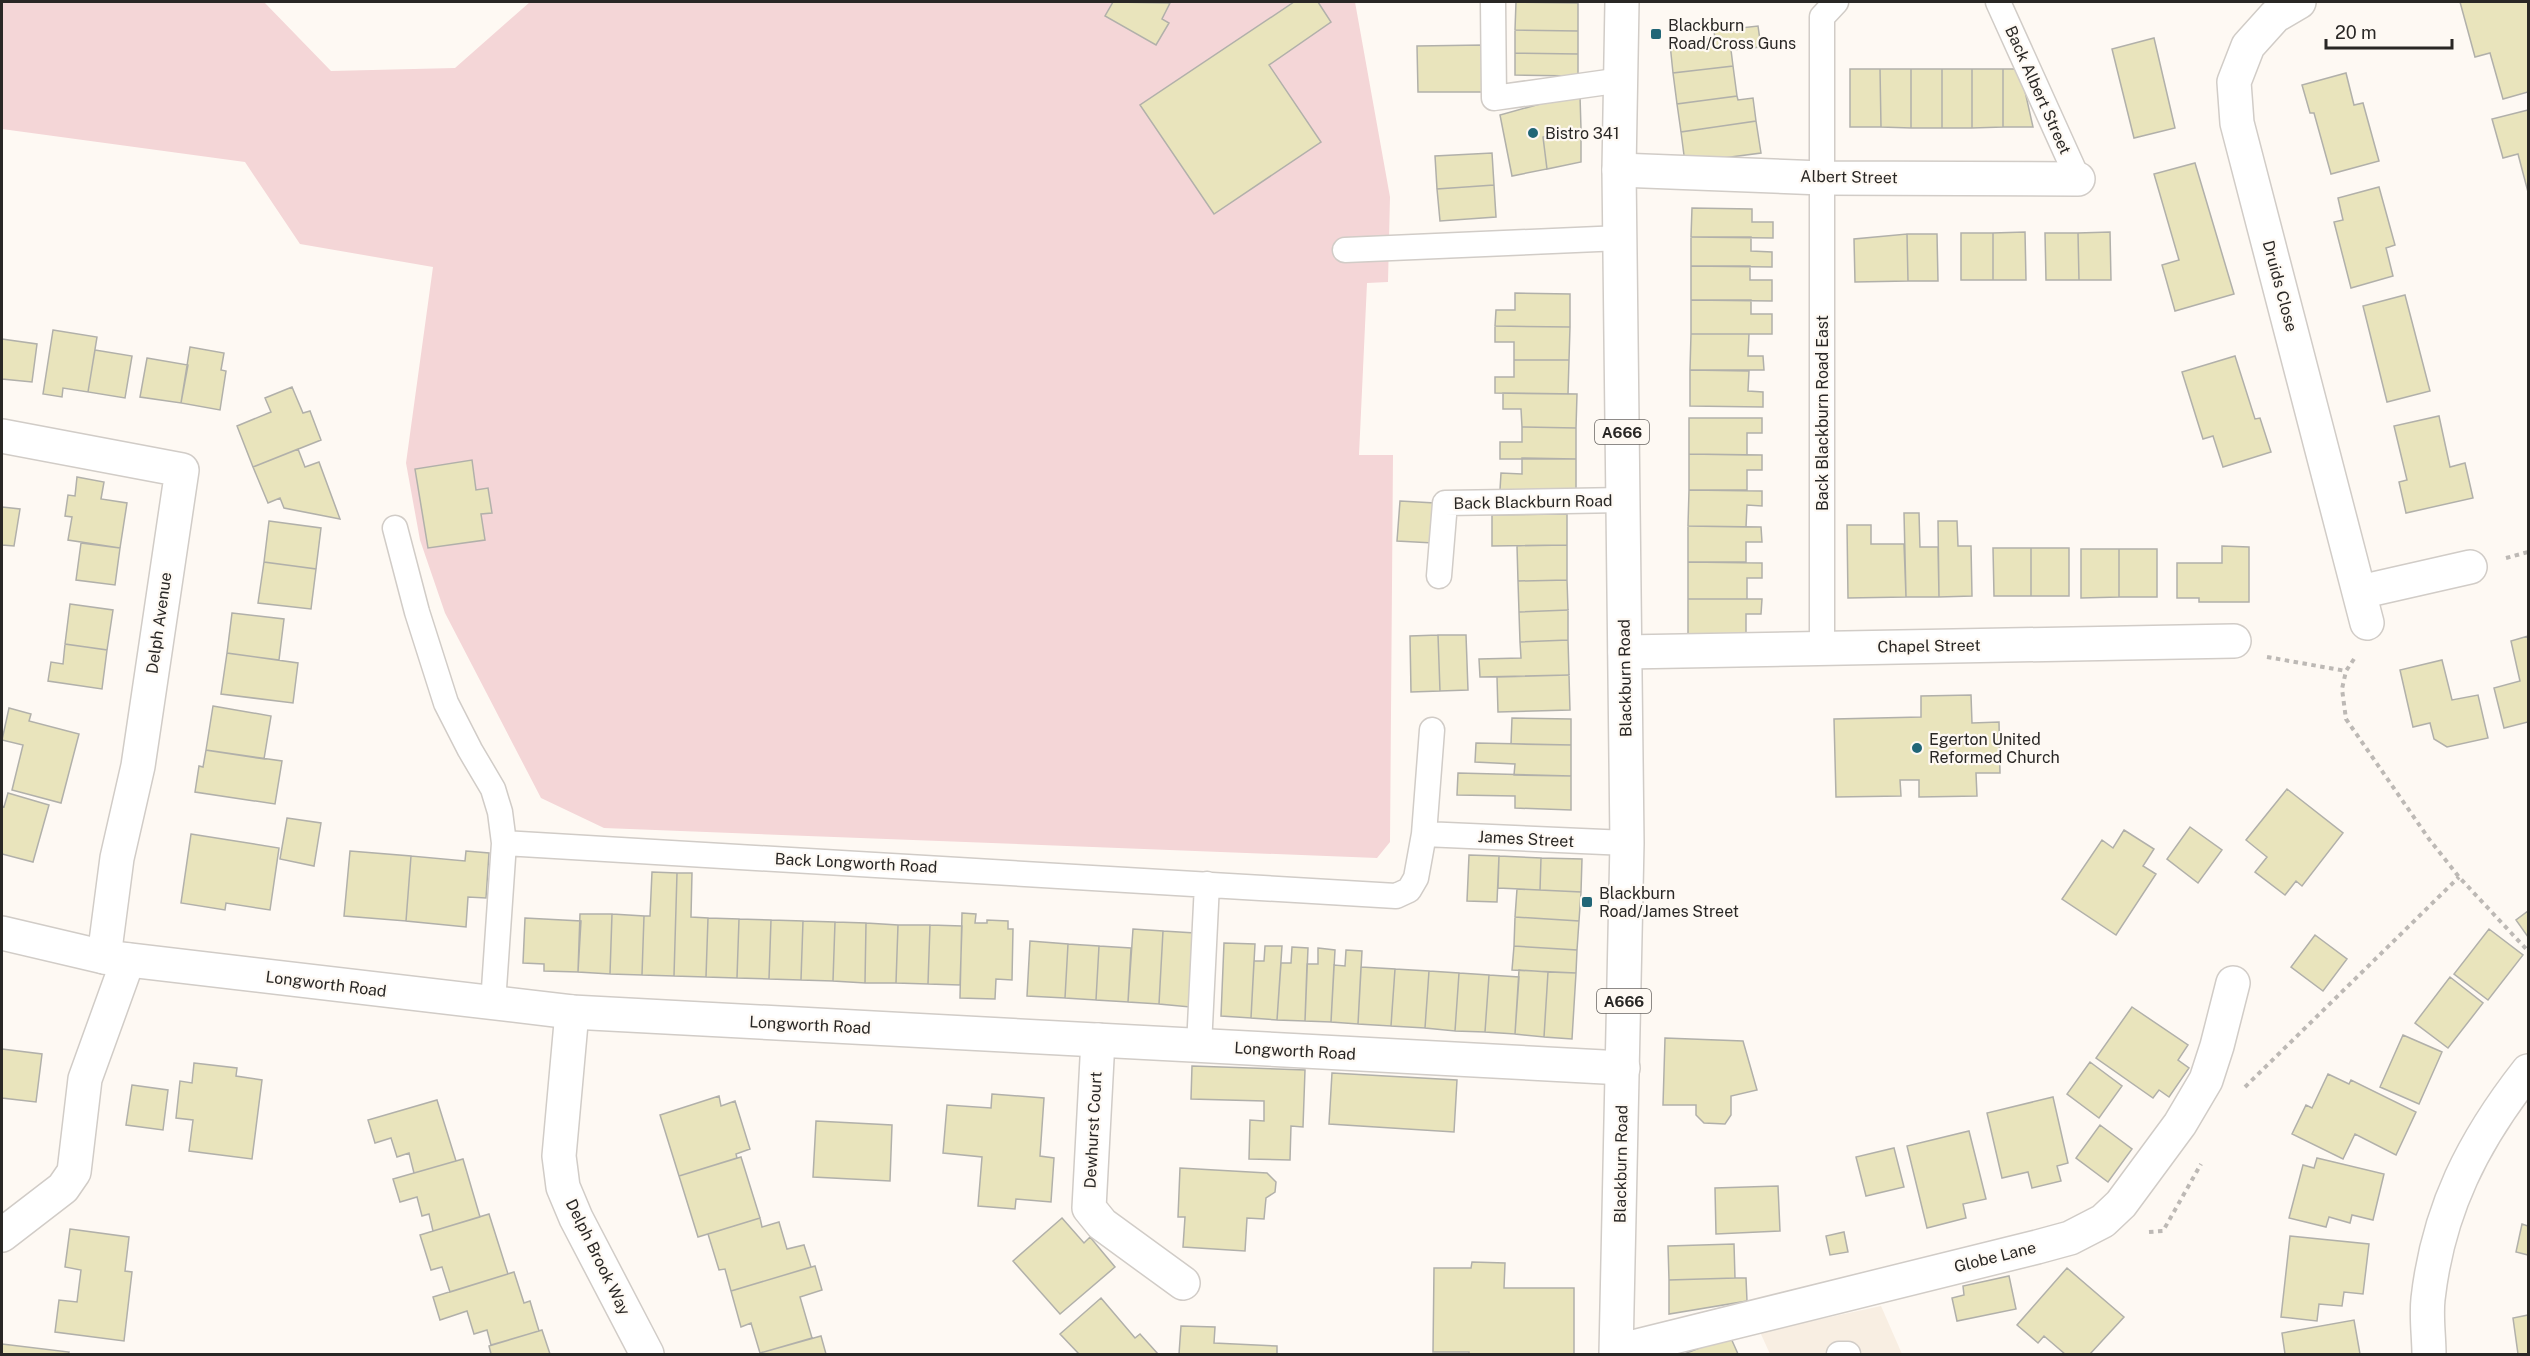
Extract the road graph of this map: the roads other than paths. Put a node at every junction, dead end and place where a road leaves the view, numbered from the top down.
1 (1493, 2) edge
2 (1622, 2) edge
3 (1836, 2) edge
4 (1998, 2) edge
5 (2299, 2) edge
6 (1622, 80) junction
7 (1619, 170) junction
8 (1822, 178) junction
9 (2078, 179) joint
10 (1621, 238) junction
11 (1345, 250) dead end
12 (2, 436) edge
13 (1623, 500) junction
14 (395, 528) dead end
15 (2470, 567) dead end
16 (1439, 576) dead end
17 (2234, 641) road end
18 (1822, 648) junction
19 (1625, 652) junction
20 (1432, 730) dead end
21 (1424, 834) junction
22 (504, 843) junction
23 (1627, 843) junction
24 (1207, 884) junction
25 (2, 933) edge
26 (116, 959) junction
27 (2233, 983) dead end
28 (493, 1003) junction
29 (572, 1012) junction
30 (1098, 1040) junction
31 (1199, 1046) junction
32 (1623, 1068) junction
33 (2529, 1071) edge
34 (2, 1235) edge
35 (1183, 1283) dead end
36 (1616, 1353) edge
37 (647, 1354) edge
38 (1839, 1354) edge
39 (1848, 1354) edge
40 (2429, 1354) edge

1 - 6 lane
2 - 6 main road, Blackburn Road / A666
3 - 8 lane
4 - 9 lane, Back Albert Street
5 - 15 main road, Druids Close
6 - 7 main road, Blackburn Road / A666
7 - 8 main road, Albert Street
7 - 10 main road, Blackburn Road / A666
8 - 9 main road, Albert Street
8 - 18 lane, Back Blackburn Road East
10 - 11 lane
10 - 13 main road, Blackburn Road / A666
12 - 26 main road, Delph Avenue
13 - 16 lane, Back Blackburn Road
13 - 19 main road, Blackburn Road / A666
14 - 22 lane
17 - 18 main road, Chapel Street
18 - 19 main road, Chapel Street
19 - 23 main road, Blackburn Road / A666
20 - 21 lane
21 - 23 lane, James Street
21 - 24 lane, Back Longworth Road
22 - 24 lane, Back Longworth Road
22 - 28 lane
23 - 32 main road, Blackburn Road / A666
24 - 31 lane
25 - 26 main road, Longworth Road
26 - 28 main road, Longworth Road
26 - 34 main road
27 - 36 main road, Globe Lane
28 - 29 main road, Longworth Road
29 - 30 main road, Longworth Road
29 - 37 main road, Delph Brook Way
30 - 31 main road, Longworth Road
30 - 35 main road, Dewhurst Court
31 - 32 main road, Longworth Road
32 - 36 main road, Blackburn Road / A666
33 - 40 main road
38 - 39 lane

